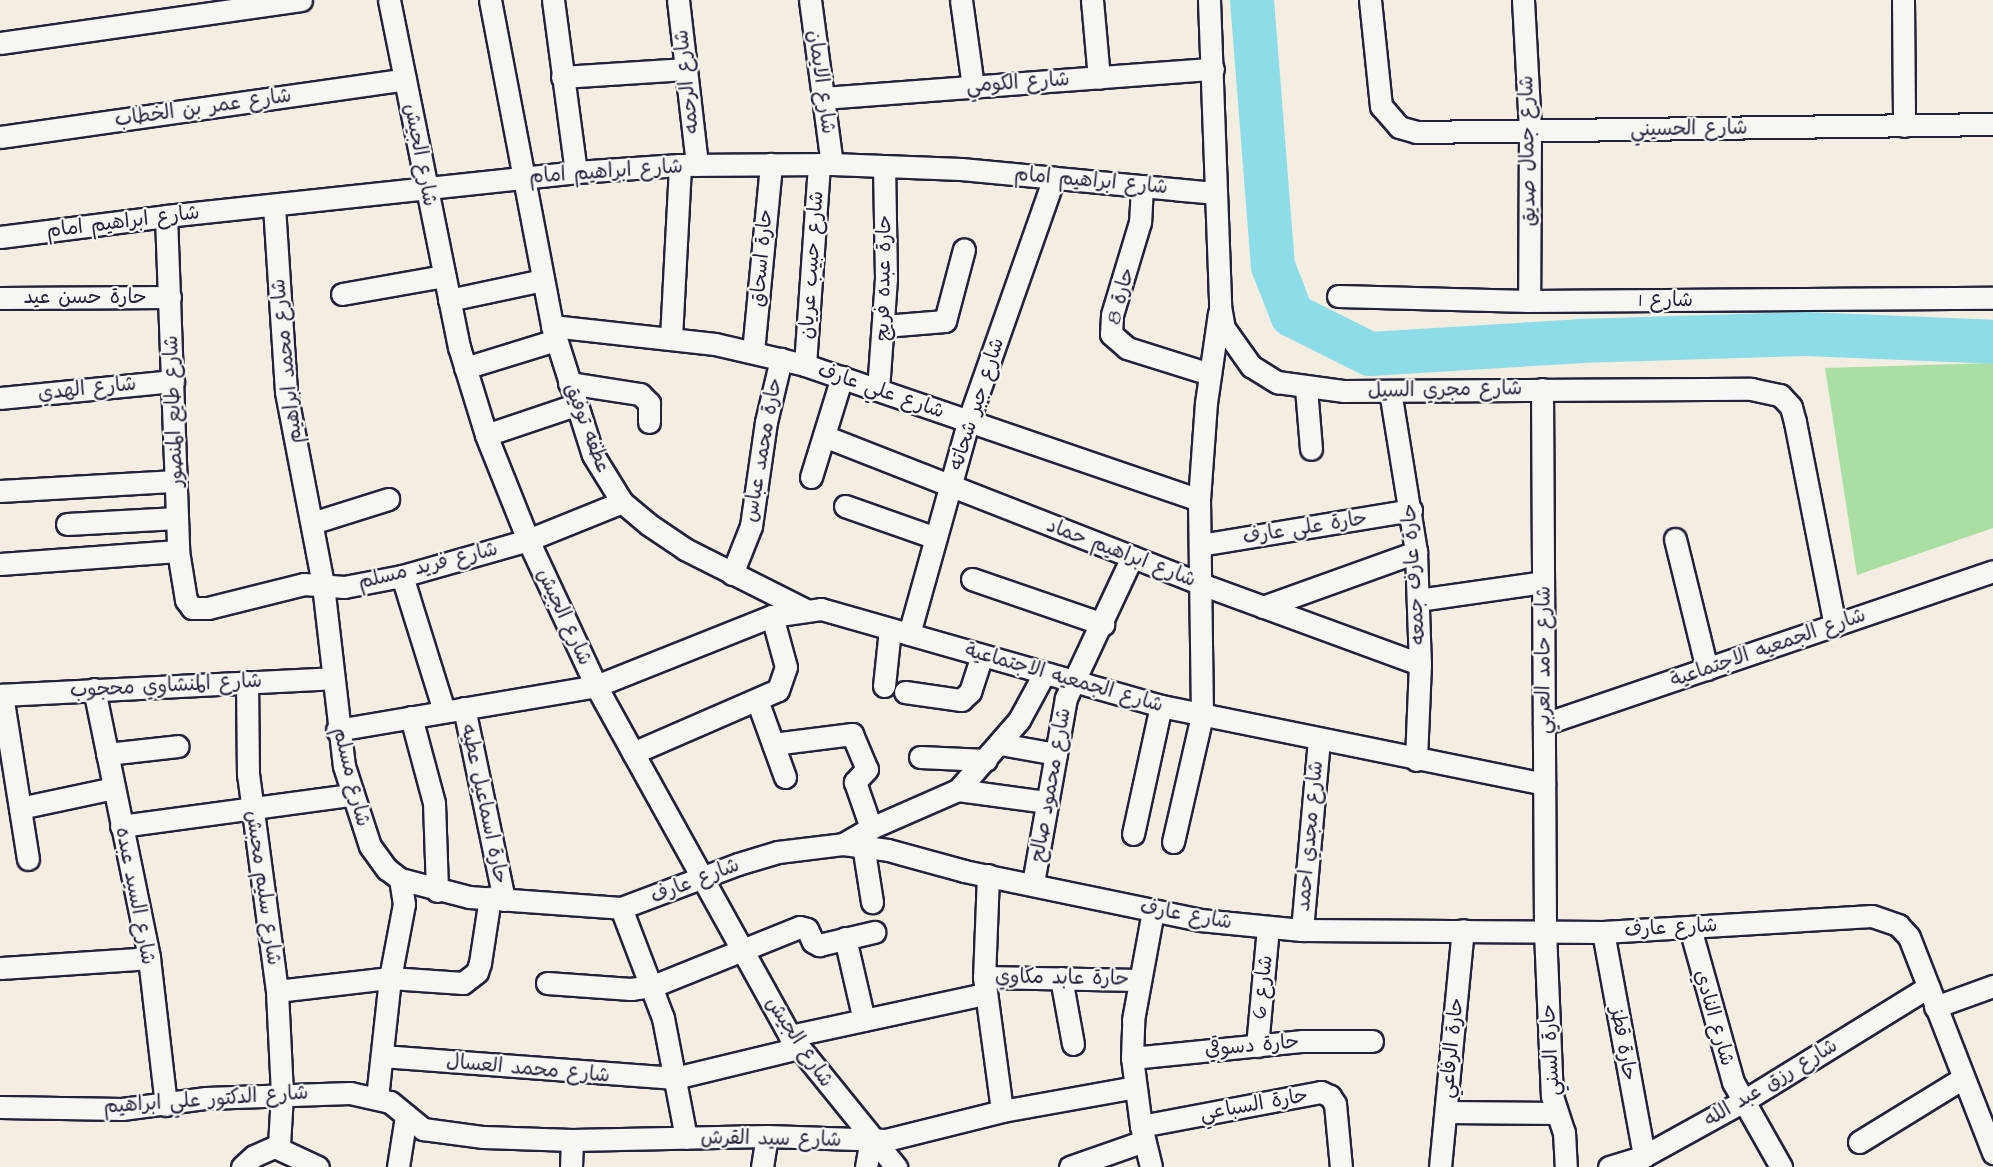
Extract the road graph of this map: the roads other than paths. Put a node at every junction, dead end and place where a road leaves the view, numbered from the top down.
1 (301, 0) edge
2 (388, 0) edge
3 (490, 0) edge
4 (553, 0) edge
5 (678, 0) edge
6 (810, 0) edge
7 (961, 0) edge
8 (1092, 0) edge
9 (1209, 0) edge
10 (1370, 0) edge
11 (1523, 0) edge
12 (1903, 0) edge
13 (0, 43) edge
14 (686, 69) junction
15 (1213, 69) junction
16 (562, 77) junction
17 (1100, 78) junction
18 (405, 79) junction
19 (973, 87) junction
20 (823, 98) junction
21 (1993, 124) edge
22 (1904, 126) junction
23 (1530, 131) junction
24 (0, 137) edge
25 (771, 164) junction
26 (826, 164) junction
27 (688, 165) junction
28 (884, 166) junction
29 (576, 172) junction
30 (523, 178) junction
31 (1054, 178) junction
32 (1142, 186) junction
33 (426, 190) junction
34 (1214, 193) junction
35 (274, 206) junction
36 (166, 216) junction
37 (0, 237) edge
38 (964, 249) dead end
39 (444, 276) junction
40 (543, 280) junction
41 (342, 294) dead end
42 (1338, 296) dead end
43 (170, 297) junction
44 (0, 298) edge
45 (1993, 298) edge
46 (449, 300) junction
47 (1529, 301) junction
48 (1220, 306) junction
49 (884, 326) junction
50 (554, 333) junction
51 (671, 338) junction
52 (753, 352) junction
53 (780, 359) junction
54 (805, 365) junction
55 (465, 368) junction
56 (1210, 374) junction
57 (842, 377) junction
58 (173, 381) junction
59 (569, 383) junction
60 (1306, 388) junction
61 (1542, 389) junction
62 (878, 390) junction
63 (1390, 391) junction
64 (0, 398) edge
65 (575, 405) junction
66 (650, 422) dead end
67 (968, 422) junction
68 (486, 435) junction
69 (824, 436) junction
70 (1311, 449) dead end
71 (811, 477) dead end
72 (176, 481) junction
73 (950, 486) junction
74 (0, 490) edge
75 (388, 499) dead end
76 (1199, 500) junction
77 (622, 502) junction
78 (845, 506) dead end
79 (1411, 510) junction
80 (177, 518) junction
81 (312, 523) junction
82 (67, 524) dead end
83 (936, 538) junction
84 (1675, 539) dead end
85 (528, 540) junction
86 (1200, 545) junction
87 (178, 551) junction
88 (1416, 552) junction
89 (1132, 557) junction
90 (0, 564) edge
91 (1993, 571) edge
92 (732, 574) junction
93 (402, 576) junction
94 (972, 579) dead end
95 (1543, 582) junction
96 (1201, 584) junction
97 (323, 585) junction
98 (1418, 600) junction
99 (188, 605) joint
100 (1263, 607) junction
101 (804, 609) junction
102 (772, 616) junction
103 (1103, 624) junction
104 (1834, 625) junction
105 (899, 631) junction
106 (982, 656) junction
107 (1420, 664) junction
108 (1707, 669) junction
109 (1044, 674) junction
110 (332, 678) junction
111 (247, 682) junction
112 (1073, 683) junction
113 (597, 686) junction
114 (94, 689) junction
115 (1, 695) edge
116 (757, 700) junction
117 (1161, 706) junction
118 (454, 710) junction
119 (1202, 715) junction
120 (411, 717) junction
121 (1544, 724) junction
122 (337, 730) junction
123 (1319, 741) junction
124 (773, 744) junction
125 (178, 746) dead end
126 (993, 752) junction
127 (633, 753) junction
128 (107, 754) junction
129 (1056, 754) junction
130 (920, 757) dead end
131 (1416, 760) junction
132 (785, 777) dead end
133 (1544, 784) junction
134 (114, 788) junction
135 (958, 790) junction
136 (351, 795) junction
137 (1047, 802) junction
138 (20, 808) junction
139 (251, 809) junction
140 (122, 826) junction
141 (1133, 834) dead end
142 (859, 839) junction
143 (1173, 842) dead end
144 (28, 859) dead end
145 (988, 875) junction
146 (702, 877) junction
147 (400, 879) junction
148 (1033, 883) junction
149 (437, 891) junction
150 (497, 899) junction
151 (872, 902) dead end
152 (621, 908) junction
153 (1154, 911) junction
154 (1268, 928) junction
155 (1690, 928) junction
156 (1302, 930) junction
157 (1463, 930) junction
158 (1545, 931) junction
159 (874, 932) dead end
160 (1603, 932) junction
161 (845, 938) junction
162 (741, 949) junction
163 (149, 958) junction
164 (0, 968) edge
165 (390, 978) junction
166 (1061, 978) junction
167 (1139, 980) junction
168 (547, 983) dead end
169 (985, 985) junction
170 (653, 986) junction
171 (1993, 986) edge
172 (277, 991) junction
173 (1931, 997) junction
174 (864, 1020) junction
175 (1372, 1041) dead end
176 (795, 1042) junction
177 (1073, 1044) dead end
178 (1257, 1046) junction
179 (382, 1056) junction
180 (1132, 1058) junction
181 (675, 1078) junction
182 (1963, 1078) junction
183 (1135, 1087) junction
184 (282, 1094) junction
185 (377, 1098) junction
186 (1742, 1102) junction
187 (166, 1105) junction
188 (0, 1107) edge
189 (1002, 1111) junction
190 (1446, 1112) junction
191 (1557, 1113) junction
192 (406, 1116) junction
193 (1142, 1133) junction
194 (767, 1136) junction
195 (686, 1138) junction
196 (572, 1140) junction
197 (871, 1140) junction
198 (1858, 1142) dead end
199 (277, 1148) junction
200 (1993, 1153) edge
201 (1644, 1156) junction
202 (1614, 1166) edge
203 (242, 1167) edge
204 (318, 1167) edge
205 (398, 1167) edge
206 (571, 1167) edge
207 (762, 1167) edge
208 (866, 1167) edge
209 (896, 1167) edge
210 (1070, 1167) edge
211 (1151, 1167) edge
212 (1341, 1167) edge
213 (1440, 1167) edge
214 (1566, 1167) edge
215 (1781, 1167) edge

1 - 13 street
2 - 18 street, شارع الجيش
3 - 30 street, عطفه توفيق
4 - 16 street
5 - 14 street, شارع الرحمه
6 - 20 street, شارع الايمان
7 - 19 street
8 - 17 street
9 - 15 street, شارع مجري السيل
10 - 23 street, شارع الحسيني
11 - 23 street, شارع جمال صديق
12 - 22 street
14 - 16 street
14 - 27 street, شارع الرحمه
15 - 17 street, شارع الكومي
15 - 34 street, شارع مجري السيل
16 - 29 street
17 - 19 street, شارع الكومي
18 - 24 street, شارع عمر بن الخطاب
18 - 33 street, شارع الجيش
19 - 20 street, شارع الكومي
20 - 26 street, شارع الايمان
21 - 22 street, شارع الحسيني
22 - 23 street, شارع الحسيني
23 - 47 street, شارع جمال صديق
25 - 26 street, شارع ابراهيم امام
25 - 27 street, شارع ابراهيم امام
25 - 52 street, حارة اسحاق
26 - 28 street, شارع ابراهيم امام
26 - 54 street, شارع حبيب عريان
27 - 29 street, شارع ابراهيم امام
27 - 51 street, شارع الرحمه
28 - 31 street, شارع ابراهيم امام
28 - 49 street, حارة عبده فريج
29 - 30 street, شارع ابراهيم امام
30 - 33 street, شارع ابراهيم امام
30 - 40 street, عطفه توفيق
31 - 32 street, شارع ابراهيم امام
31 - 67 street, شارع جبر شحاته
32 - 34 street, شارع ابراهيم امام
32 - 56 street, حارة 8
33 - 35 street, شارع ابراهيم امام
33 - 39 street, شارع الجيش
34 - 48 street, شارع مجري السيل
35 - 36 street, شارع ابراهيم امام
35 - 81 street, شارع محمد ابراهيم
36 - 37 street, شارع ابراهيم امام
36 - 43 street, شارع طايع المنصور
38 - 49 street
39 - 41 street
39 - 46 street, شارع الجيش
40 - 46 street
40 - 50 street, عطفه توفيق
42 - 47 street, شارع 1
43 - 44 street, حارة حسن عيد
43 - 58 street, شارع طايع المنصور
45 - 47 street, شارع 1
46 - 55 street, شارع الجيش
48 - 56 street
48 - 60 street, شارع مجري السيل
49 - 62 street, حارة عبده فريج
50 - 51 street, شارع علي عارف
50 - 55 street, شارع علي عارف
50 - 59 street, عطفه توفيق
51 - 52 street, شارع علي عارف
52 - 53 street, شارع علي عارف
53 - 54 street, شارع علي عارف
53 - 92 street, حارة محمد عباس
54 - 57 street, شارع علي عارف
55 - 68 street, شارع الجيش
56 - 76 street
57 - 62 street, شارع علي عارف
57 - 69 street
58 - 64 street, شارع الهدي
58 - 72 street, شارع طايع المنصور
59 - 65 street, عطفه توفيق
59 - 66 street
60 - 63 street, شارع مجري السيل
60 - 70 street
61 - 63 street, شارع مجري السيل
61 - 95 street, شارع حامد العربي
61 - 104 street, شارع مجري السيل
62 - 67 street, شارع علي عارف
63 - 79 street, حارة عارف جمعه
65 - 68 street
65 - 77 street, عطفه توفيق
67 - 73 street, شارع جبر شحاته
67 - 76 street, شارع علي عارف
68 - 85 street, شارع الجيش
69 - 71 street
69 - 73 street, شارع ابراهيم حماد
72 - 74 street
72 - 80 street, شارع طايع المنصور
73 - 83 street, شارع جبر شحاته
73 - 89 street, شارع ابراهيم حماد
75 - 81 street
76 - 86 street
77 - 85 street, شارع فريد مسلم
77 - 92 street, عطفه توفيق
78 - 83 street
79 - 86 street, حارة على عارف
79 - 88 street, حارة عارف جمعه
80 - 82 street
80 - 87 street, شارع طايع المنصور
81 - 97 street, شارع محمد ابراهيم
83 - 105 street, شارع جبر شحاته
84 - 108 street
85 - 93 street, شارع فريد مسلم
85 - 113 street, شارع الجيش
86 - 96 street
87 - 90 street
87 - 99 street, شارع طايع المنصور
88 - 98 street, حارة عارف جمعه
88 - 100 street
89 - 96 street, شارع ابراهيم حماد
89 - 103 street, شارع محمود صالح
91 - 104 street, شارع الجمعيه الاجتماعية
92 - 101 street, عطفه توفيق
93 - 97 street, شارع فريد مسلم
93 - 118 street, حارة اسماعيل عطيه
94 - 103 street
95 - 98 street
95 - 121 street, شارع حامد العربي
96 - 100 street, شارع ابراهيم حماد
96 - 119 street
97 - 99 street, شارع فريد مسلم
97 - 110 street, شارع مسلم
98 - 107 street, حارة عارف جمعه
100 - 107 street, شارع ابراهيم حماد
101 - 102 street, شارع الجمعيه الاجتماعية
101 - 105 street, شارع الجمعيه الاجتماعية
102 - 113 street, شارع الجمعيه الاجتماعية
102 - 116 street
103 - 112 street, شارع محمود صالح
104 - 108 street, شارع الجمعيه الاجتماعية
105 - 106 street, شارع الجمعيه الاجتماعية
105 - 106 street, شارع جبر شحاته
106 - 109 street, شارع الجمعيه الاجتماعية
107 - 131 street, حارة عارف جمعه
108 - 121 street, شارع الجمعيه الاجتماعية
109 - 112 street, شارع الجمعيه الاجتماعية
109 - 126 street
110 - 111 street, شارع المنشاوي محجوب
110 - 122 street, شارع مسلم
111 - 114 street, شارع المنشاوي محجوب
111 - 139 street, شارع سليم محبش
112 - 117 street, شارع الجمعيه الاجتماعية
112 - 129 street, شارع محمود صالح
113 - 118 street, شارع الجمعيه الاجتماعية
113 - 127 street, شارع الجيش
114 - 115 street, شارع المنشاوي محجوب
114 - 128 street, شارع السيد عبده
115 - 138 street
116 - 124 street
116 - 127 street
117 - 119 street, شارع الجمعيه الاجتماعية
117 - 141 street
118 - 120 street, شارع الجمعيه الاجتماعية
118 - 150 street, حارة اسماعيل عطيه
119 - 123 street, شارع الجمعيه الاجتماعية
119 - 143 street
120 - 122 street, شارع الجمعيه الاجتماعية
120 - 149 street
121 - 133 street, شارع حامد العربي
122 - 136 street, شارع مسلم
123 - 131 street, شارع الجمعيه الاجتماعية
123 - 156 street, شارع مجدي احمد
124 - 132 street
124 - 142 street
125 - 128 street
126 - 129 street
126 - 130 street
126 - 135 street
127 - 146 street, شارع الجيش
128 - 134 street, شارع السيد عبده
129 - 137 street, شارع محمود صالح
131 - 133 street, شارع الجمعيه الاجتماعية
133 - 158 street, شارع حامد العربي
134 - 138 street
134 - 140 street, شارع السيد عبده
135 - 137 street
135 - 142 street
136 - 139 street
136 - 147 street, شارع مسلم
137 - 148 street, شارع محمود صالح
138 - 144 street
139 - 140 street
139 - 172 street, شارع سليم محبش
140 - 163 street, شارع السيد عبده
142 - 145 street, شارع عارف
142 - 146 street, شارع عارف
142 - 151 street
145 - 148 street, شارع عارف
145 - 169 street
146 - 152 street, شارع عارف
146 - 162 street, شارع الجيش
147 - 149 street, شارع عارف
147 - 165 street
148 - 153 street, شارع عارف
149 - 150 street, شارع عارف
150 - 152 street, شارع عارف
150 - 165 street
152 - 170 street
153 - 154 street, شارع عارف
153 - 167 street
154 - 156 street, شارع عارف
154 - 178 street, شارع 6
155 - 160 street, شارع عارف
155 - 173 street, شارع عارف
155 - 186 street, شارع النادي
156 - 157 street, شارع عارف
157 - 158 street, شارع عارف
157 - 190 street, حارة الرفاعي
158 - 160 street, شارع عارف
158 - 191 street, حارة السني
159 - 161 street
160 - 201 street, حارة قطز
161 - 162 street
161 - 174 street
162 - 170 street
162 - 176 street, شارع الجيش
163 - 164 street
163 - 187 street, شارع السيد عبده
165 - 172 street
165 - 179 street
166 - 167 street, حارة عابد مكاوي
166 - 169 street, حارة عابد مكاوي
166 - 177 street
167 - 180 street
168 - 170 street
169 - 174 street, حارة عابد مكاوي
169 - 189 street
170 - 181 street
171 - 173 street
172 - 184 street, شارع سليم محبش
173 - 182 street, شارع عارف
173 - 186 street, شارع رزق عبد الله
174 - 176 street, شارع محمد العسال
175 - 178 street, حارة دسوقي
176 - 181 street, شارع محمد العسال
176 - 197 street, شارع الجيش
178 - 180 street, حارة دسوقي
179 - 181 street, شارع محمد العسال
179 - 185 street
180 - 183 street
181 - 195 street
182 - 198 street
182 - 200 street, شارع عارف
183 - 189 street, شارع سيد القرش
183 - 193 street
184 - 185 street, شارع الدكتور علي ابراهيم
184 - 187 street, شارع الدكتور علي ابراهيم
184 - 199 street, شارع سليم محبش
185 - 192 street, شارع الدكتور علي ابراهيم
186 - 201 street, شارع رزق عبد الله
186 - 215 street, شارع النادي
187 - 188 street, شارع الدكتور علي ابراهيم
189 - 197 street, شارع سيد القرش
190 - 191 street
190 - 213 street, حارة الرفاعي
191 - 214 street, حارة السني
192 - 196 street, شارع سيد القرش
192 - 205 street
193 - 210 street, حارة السباعي
193 - 211 street
193 - 212 street, حارة السباعي
194 - 195 street, شارع سيد القرش
194 - 197 street, شارع سيد القرش
194 - 207 street
195 - 196 street, شارع سيد القرش
196 - 206 street
197 - 208 street
197 - 209 street, شارع الجيش
199 - 203 street
199 - 204 street
201 - 202 street, شارع رزق عبد الله

